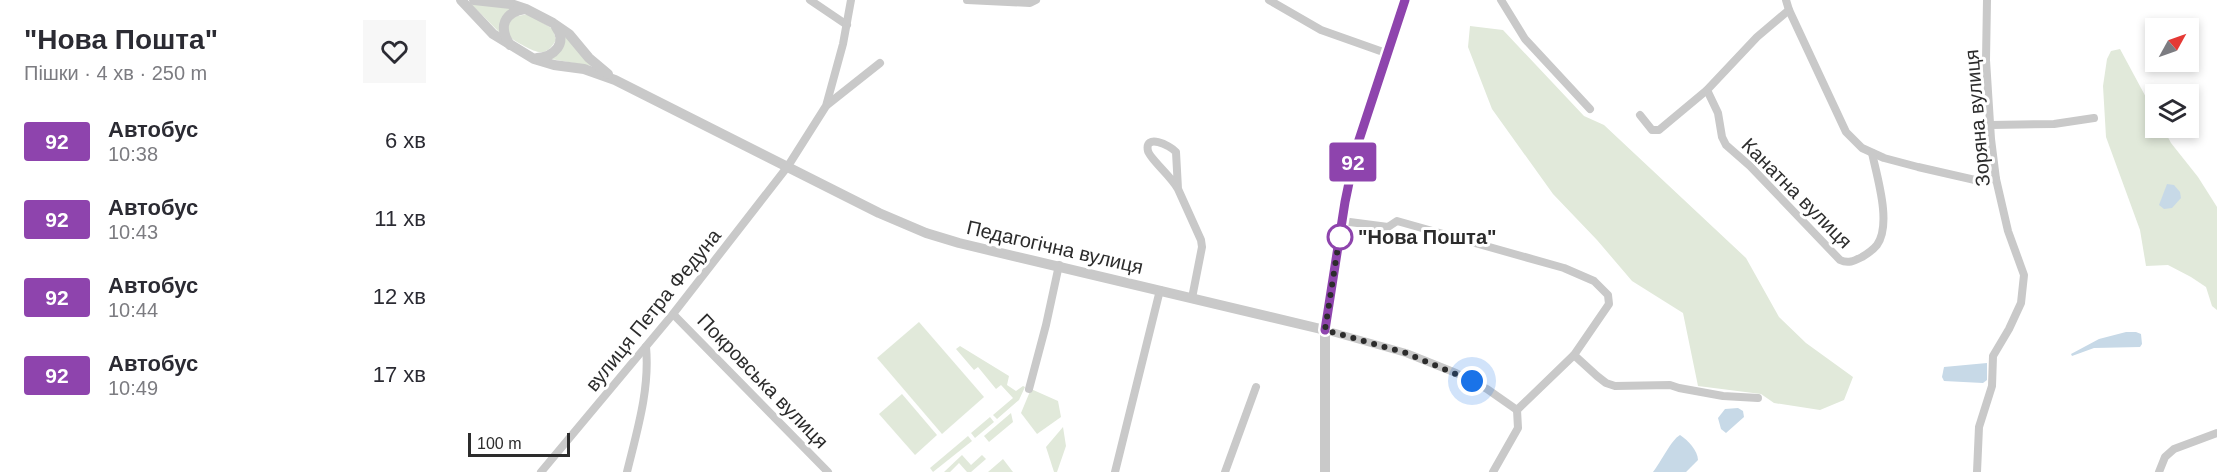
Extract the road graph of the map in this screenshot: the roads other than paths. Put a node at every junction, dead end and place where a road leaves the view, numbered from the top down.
1 (461, 0) edge
2 (474, 0) edge
3 (810, 0) edge
4 (851, 0) edge
5 (967, 0) edge
6 (1036, 0) edge
7 (1269, 0) edge
8 (1405, 0) edge
9 (1501, 0) edge
10 (1786, 0) edge
11 (1987, 0) edge
12 (526, 9) junction
13 (1789, 10) junction
14 (553, 23) junction
15 (847, 25) junction
16 (511, 46) junction
17 (1386, 53) junction
18 (534, 58) junction
19 (880, 63) dead end
20 (615, 80) junction
21 (1707, 90) junction
22 (826, 106) junction
23 (1590, 109) dead end
24 (1640, 115) dead end
25 (2094, 118) dead end
26 (1991, 125) junction
27 (1872, 153) junction
28 (788, 166) junction
29 (1996, 179) junction
30 (1178, 189) junction
31 (1342, 220) junction
32 (1059, 265) junction
33 (1160, 290) junction
34 (1192, 298) junction
35 (673, 314) junction
36 (1325, 330) junction
37 (646, 347) junction
38 (1574, 354) junction
39 (1256, 387) dead end
40 (1029, 389) dead end
41 (1758, 398) dead end
42 (1516, 410) junction
43 (2217, 433) edge
44 (541, 472) edge
45 (627, 472) edge
46 (827, 472) edge
47 (1115, 472) edge
48 (1225, 472) edge
49 (1325, 472) edge
50 (1493, 472) edge
51 (1977, 472) edge
52 (2159, 472) edge

1 - 16 street
2 - 12 street
3 - 15 street
4 - 15 street
5 - 6 street
7 - 17 street
8 - 17 street
9 - 23 street
10 - 13 street
11 - 26 street, Зоряна вулиця
12 - 14 street
12 - 16 street
13 - 21 street
13 - 27 street
14 - 18 street
14 - 20 street
15 - 22 street
16 - 18 street
17 - 31 street
18 - 20 street
19 - 22 street
20 - 28 street, Педагогічна вулиця
21 - 24 street
21 - 27 street, Канатна вулиця
22 - 28 street, вулиця Петра Федуна
25 - 26 street
26 - 29 street, Зоряна вулиця
27 - 29 street
28 - 32 street, Педагогічна вулиця
28 - 35 street, вулиця Петра Федуна
29 - 51 street, Зоряна вулиця
30 - 30 street
30 - 34 street
31 - 36 street
31 - 38 street
32 - 33 street, Педагогічна вулиця
32 - 40 street
33 - 34 street, Педагогічна вулиця
33 - 47 street
34 - 36 street, Педагогічна вулиця
35 - 37 street, вулиця Петра Федуна
35 - 46 street, Покровська вулиця
36 - 42 street
36 - 49 street
37 - 44 street, вулиця Петра Федуна
37 - 45 street
38 - 41 street
38 - 42 street
39 - 48 street
42 - 50 street
43 - 52 street

